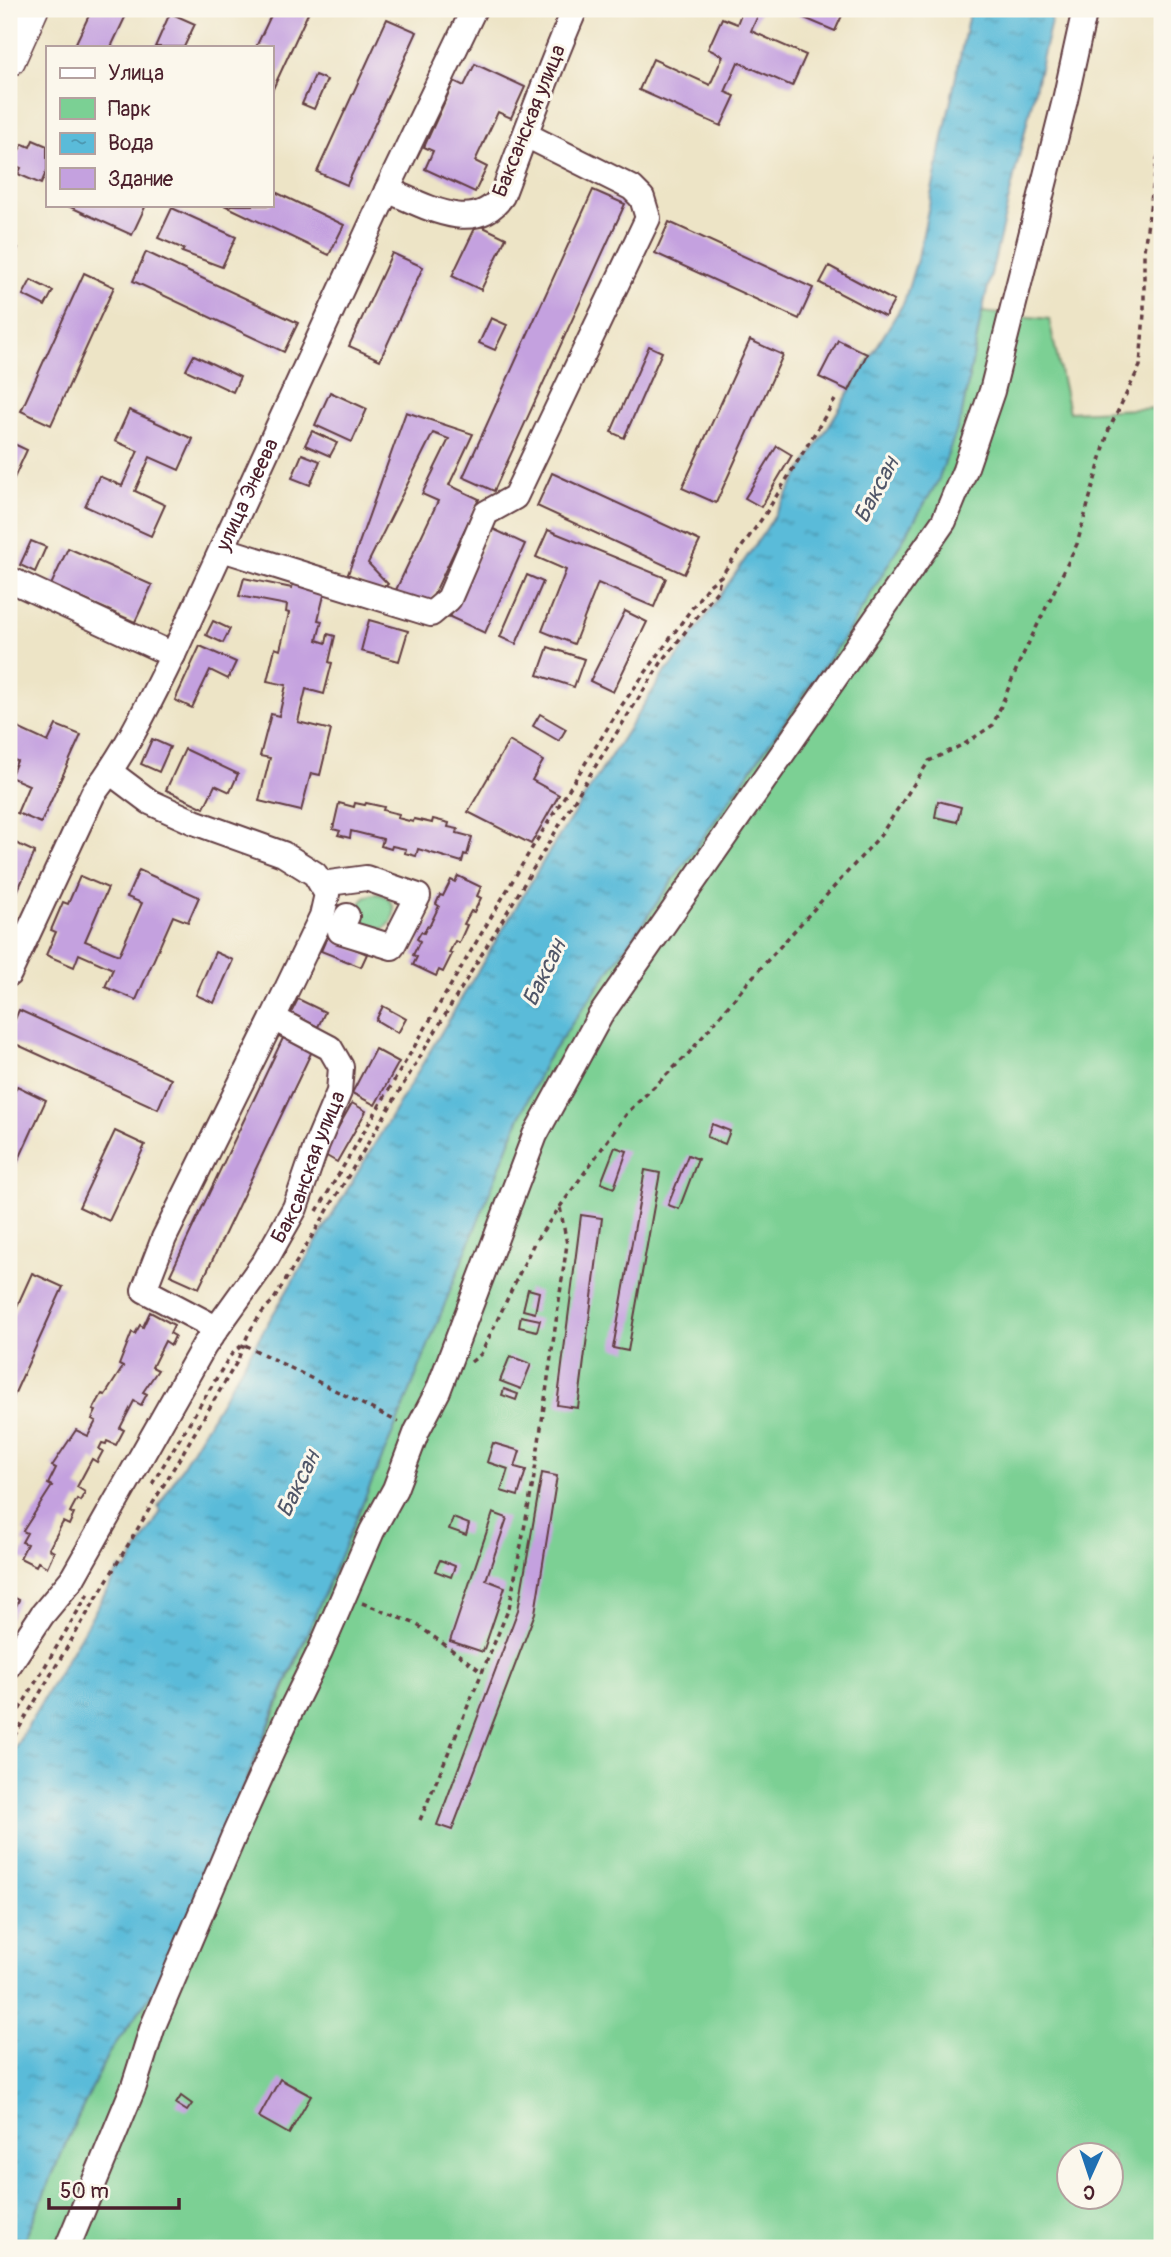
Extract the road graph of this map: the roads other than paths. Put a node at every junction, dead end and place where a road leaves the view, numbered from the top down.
1 (32, 9) edge
2 (474, 9) edge
3 (575, 9) edge
4 (1085, 9) edge
5 (9, 59) edge
6 (526, 135) junction
7 (387, 190) junction
8 (222, 549) junction
9 (9, 579) edge
10 (173, 655) junction
11 (110, 772) junction
12 (322, 884) junction
13 (347, 916) dead end
14 (9, 974) edge
15 (273, 1018) junction
16 (216, 1328) junction
17 (9, 1665) edge
18 (67, 2248) edge

1 - 5 main road
2 - 7 street, улица Энеева
3 - 6 street, Баксанская улица
4 - 18 street
6 - 7 street, Баксанская улица
6 - 8 street
7 - 8 street, улица Энеева
8 - 10 street, улица Энеева
9 - 10 street
10 - 11 street, улица Энеева
11 - 12 street
11 - 14 street, улица Энеева
12 - 13 street
12 - 15 street
15 - 16 street, Баксанская улица
15 - 16 street
16 - 17 street, Баксанская улица

